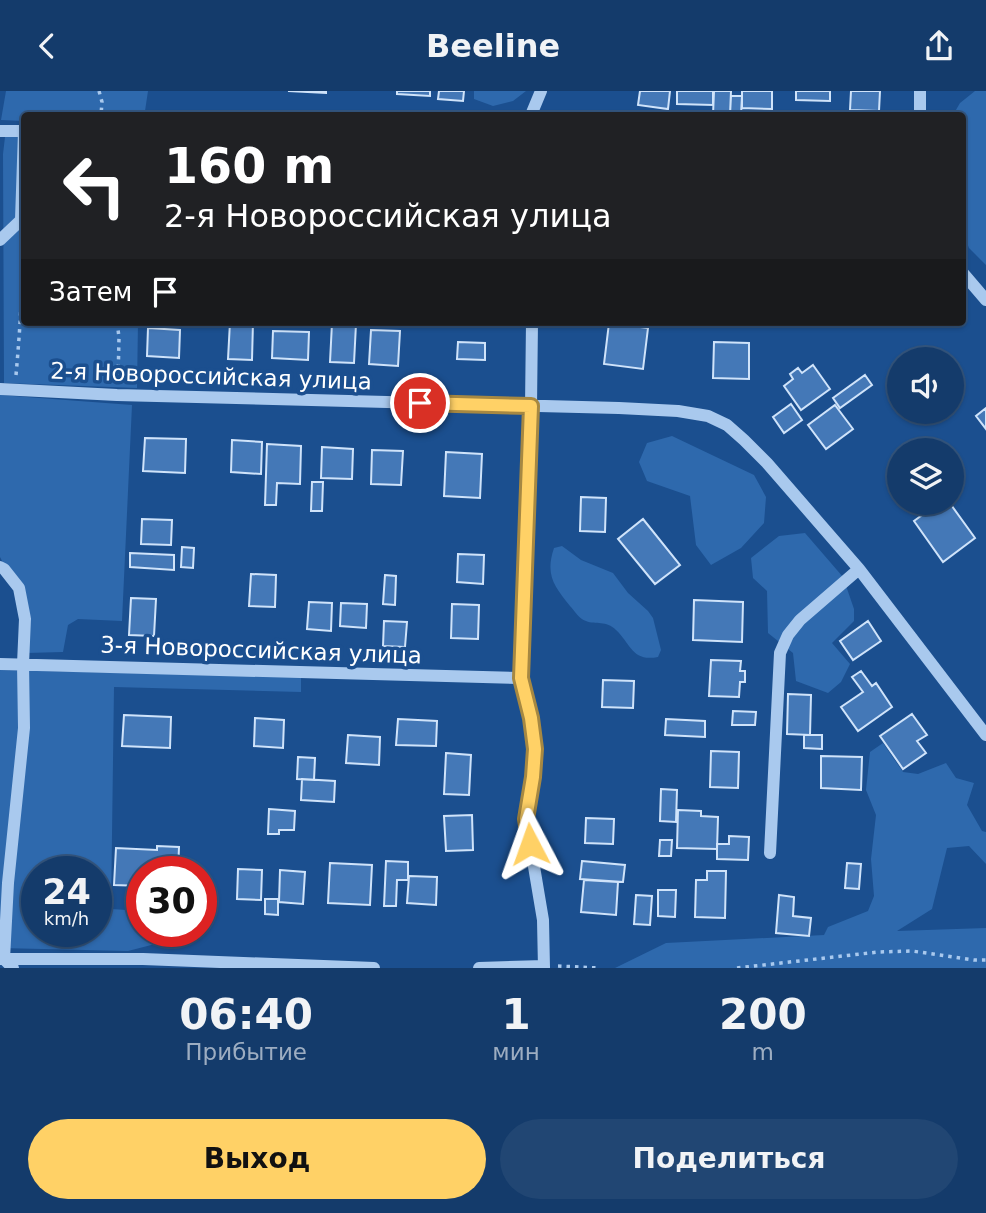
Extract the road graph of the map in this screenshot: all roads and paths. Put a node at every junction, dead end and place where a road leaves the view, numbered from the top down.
1 (99, 91) edge
2 (541, 91) edge
3 (920, 91) edge
4 (101, 112) edge
5 (532, 112) edge
6 (920, 112) edge
7 (0, 131) edge
8 (21, 131) edge
9 (21, 220) edge
10 (0, 240) edge
11 (966, 277) edge
12 (986, 300) edge
13 (21, 313) edge
14 (118, 326) edge
15 (532, 326) edge
16 (0, 389) edge
17 (15, 390) junction
18 (117, 395) junction
19 (531, 406) junction
20 (0, 567) edge
21 (859, 569) junction
22 (0, 664) edge
23 (23, 664) junction
24 (521, 678) junction
25 (986, 735) edge
26 (770, 853) dead end
27 (986, 960) edge
28 (5, 962) edge
29 (544, 967) edge
30 (374, 968) edge
31 (479, 968) edge
32 (598, 968) edge
33 (737, 968) edge

1 - 4 path
2 - 5 street
3 - 6 street
7 - 8 street
9 - 10 street
11 - 12 street
13 - 17 path
14 - 18 path
15 - 19 street
16 - 17 street, 2-я Новороссийская улица
17 - 18 street, 2-я Новороссийская улица
18 - 19 street, 2-я Новороссийская улица
19 - 21 street, 2-я Новороссийская улица
19 - 24 street
20 - 23 street
21 - 25 street, 2-я Новороссийская улица
21 - 26 street
22 - 23 street, 3-я Новороссийская улица
23 - 24 street, 3-я Новороссийская улица
23 - 28 street
24 - 29 street
27 - 33 path
28 - 30 street
29 - 31 street
29 - 32 path

